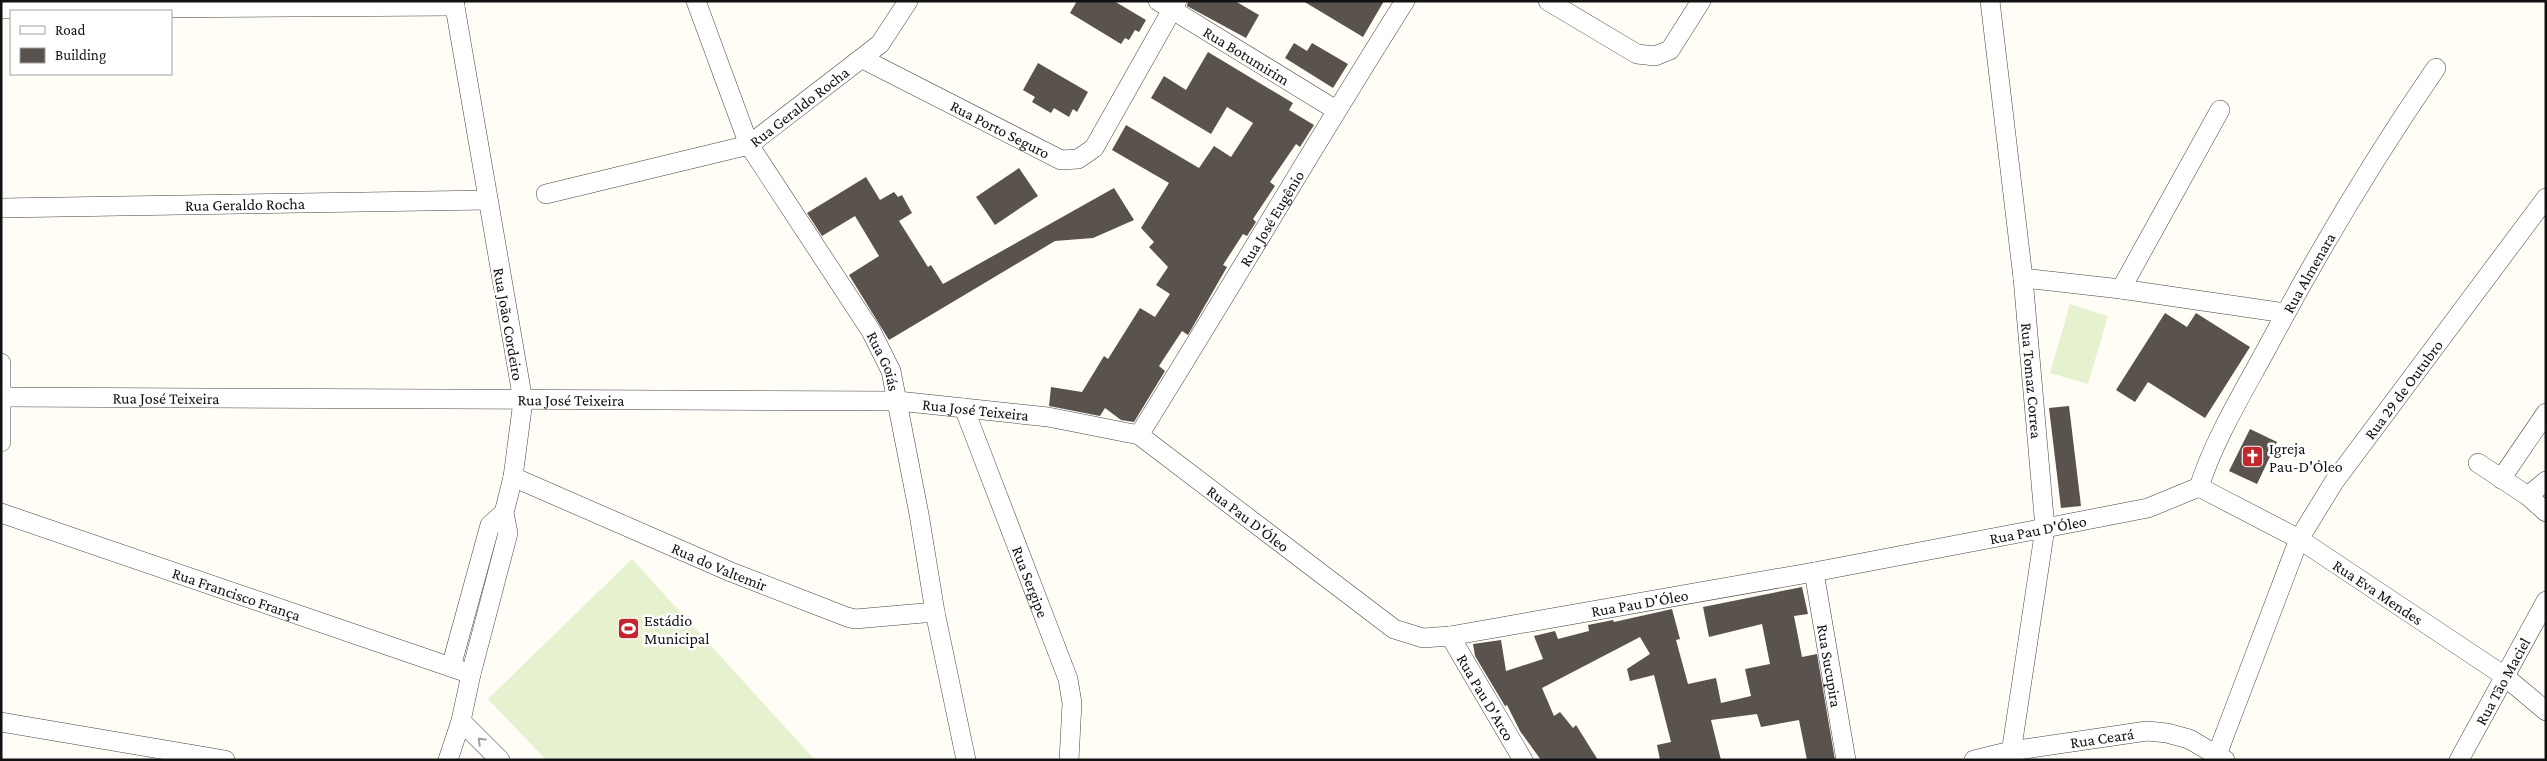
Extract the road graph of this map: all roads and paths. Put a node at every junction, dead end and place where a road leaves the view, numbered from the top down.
1 (696, 1) edge
2 (908, 1) edge
3 (1405, 1) edge
4 (1548, 1) edge
5 (1701, 1) edge
6 (1990, 1) edge
7 (455, 3) edge
8 (1169, 4) edge
9 (1, 9) edge
10 (863, 59) junction
11 (2436, 68) dead end
12 (1336, 110) junction
13 (2220, 110) dead end
14 (749, 146) junction
15 (546, 194) dead end
16 (2546, 198) edge
17 (488, 200) junction
18 (1, 208) edge
19 (2023, 278) junction
20 (2121, 289) junction
21 (2285, 313) junction
22 (1, 363) edge
23 (2, 397) edge
24 (523, 401) junction
25 (898, 401) junction
26 (964, 408) junction
27 (2546, 413) edge
28 (1139, 435) junction
29 (1, 442) edge
30 (2478, 463) dead end
31 (513, 478) junction
32 (2501, 478) junction
33 (2546, 481) edge
34 (2199, 487) junction
35 (2528, 496) junction
36 (2546, 512) edge
37 (1, 513) edge
38 (504, 513) junction
39 (2045, 528) junction
40 (2299, 539) junction
41 (1814, 572) junction
42 (2546, 601) edge
43 (935, 612) junction
44 (1450, 636) junction
45 (451, 667) junction
46 (471, 674) junction
47 (2503, 675) junction
48 (2546, 711) edge
49 (461, 721) junction
50 (1, 722) edge
51 (2010, 755) edge
52 (202, 757) edge
53 (2219, 758) edge
54 (225, 760) edge
55 (448, 760) edge
56 (500, 760) edge
57 (966, 760) edge
58 (1069, 760) edge
59 (1522, 760) edge
60 (1846, 760) edge
61 (1974, 760) edge
62 (2459, 760) edge

1 - 14 street, Rua Goiás
2 - 10 street, Rua Geraldo Rocha
3 - 12 street, Rua José Eugênio
4 - 5 street
6 - 19 street, Rua Tomaz Correa
7 - 9 street
7 - 17 street, Rua João Cordeiro
8 - 10 street, Rua Porto Seguro
8 - 12 street, Rua Botumirim
10 - 14 street, Rua Geraldo Rocha
11 - 21 street, Rua Almenara
12 - 28 street, Rua José Eugênio
13 - 20 street
14 - 15 street, Rua Geraldo Rocha
14 - 25 street, Rua Goiás
16 - 40 street, Rua 29 de Outubro
17 - 18 street, Rua Geraldo Rocha
17 - 24 street, Rua João Cordeiro
19 - 20 street
19 - 39 street, Rua Tomaz Correa
20 - 21 street
21 - 34 street, Rua Almenara
22 - 23 street
23 - 24 street, Rua José Teixeira
23 - 29 street
24 - 25 street, Rua José Teixeira
24 - 31 street, Rua João Cordeiro
25 - 26 street, Rua José Teixeira
25 - 43 street, Rua Goiás
26 - 28 street, Rua José Teixeira
26 - 58 street, Rua Sergipe
27 - 32 street
28 - 44 street, Rua Pau D'Óleo
30 - 32 street
31 - 38 street, Rua João Cordeiro
31 - 43 street, Rua do Valtemir
32 - 35 street
33 - 35 street
34 - 39 street, Rua Pau D'Óleo
34 - 40 street, Rua Eva Mendes
35 - 36 street
37 - 45 street, Rua Francisco França
38 - 45 street
38 - 46 street, Rua João Cordeiro
39 - 41 street, Rua Pau D'Óleo
39 - 51 street, Rua Tomaz Correa
40 - 47 street, Rua Eva Mendes
40 - 53 street, Rua 29 de Outubro
41 - 44 street, Rua Pau D'Óleo
41 - 60 street, Rua Sucupira
42 - 47 street, Rua Tão Maciel
43 - 57 street, Rua Goiás
44 - 59 street, Rua Pau D'Arco
45 - 46 street, Rua Francisco França
46 - 49 street, Rua João Cordeiro
47 - 48 street, Rua Eva Mendes
47 - 62 street, Rua Tão Maciel
49 - 55 street, Rua João Cordeiro
56 -> 49 street
50 - 52 street
51 - 53 street, Rua Ceará
51 - 61 street, Rua Ceará
52 - 54 street

